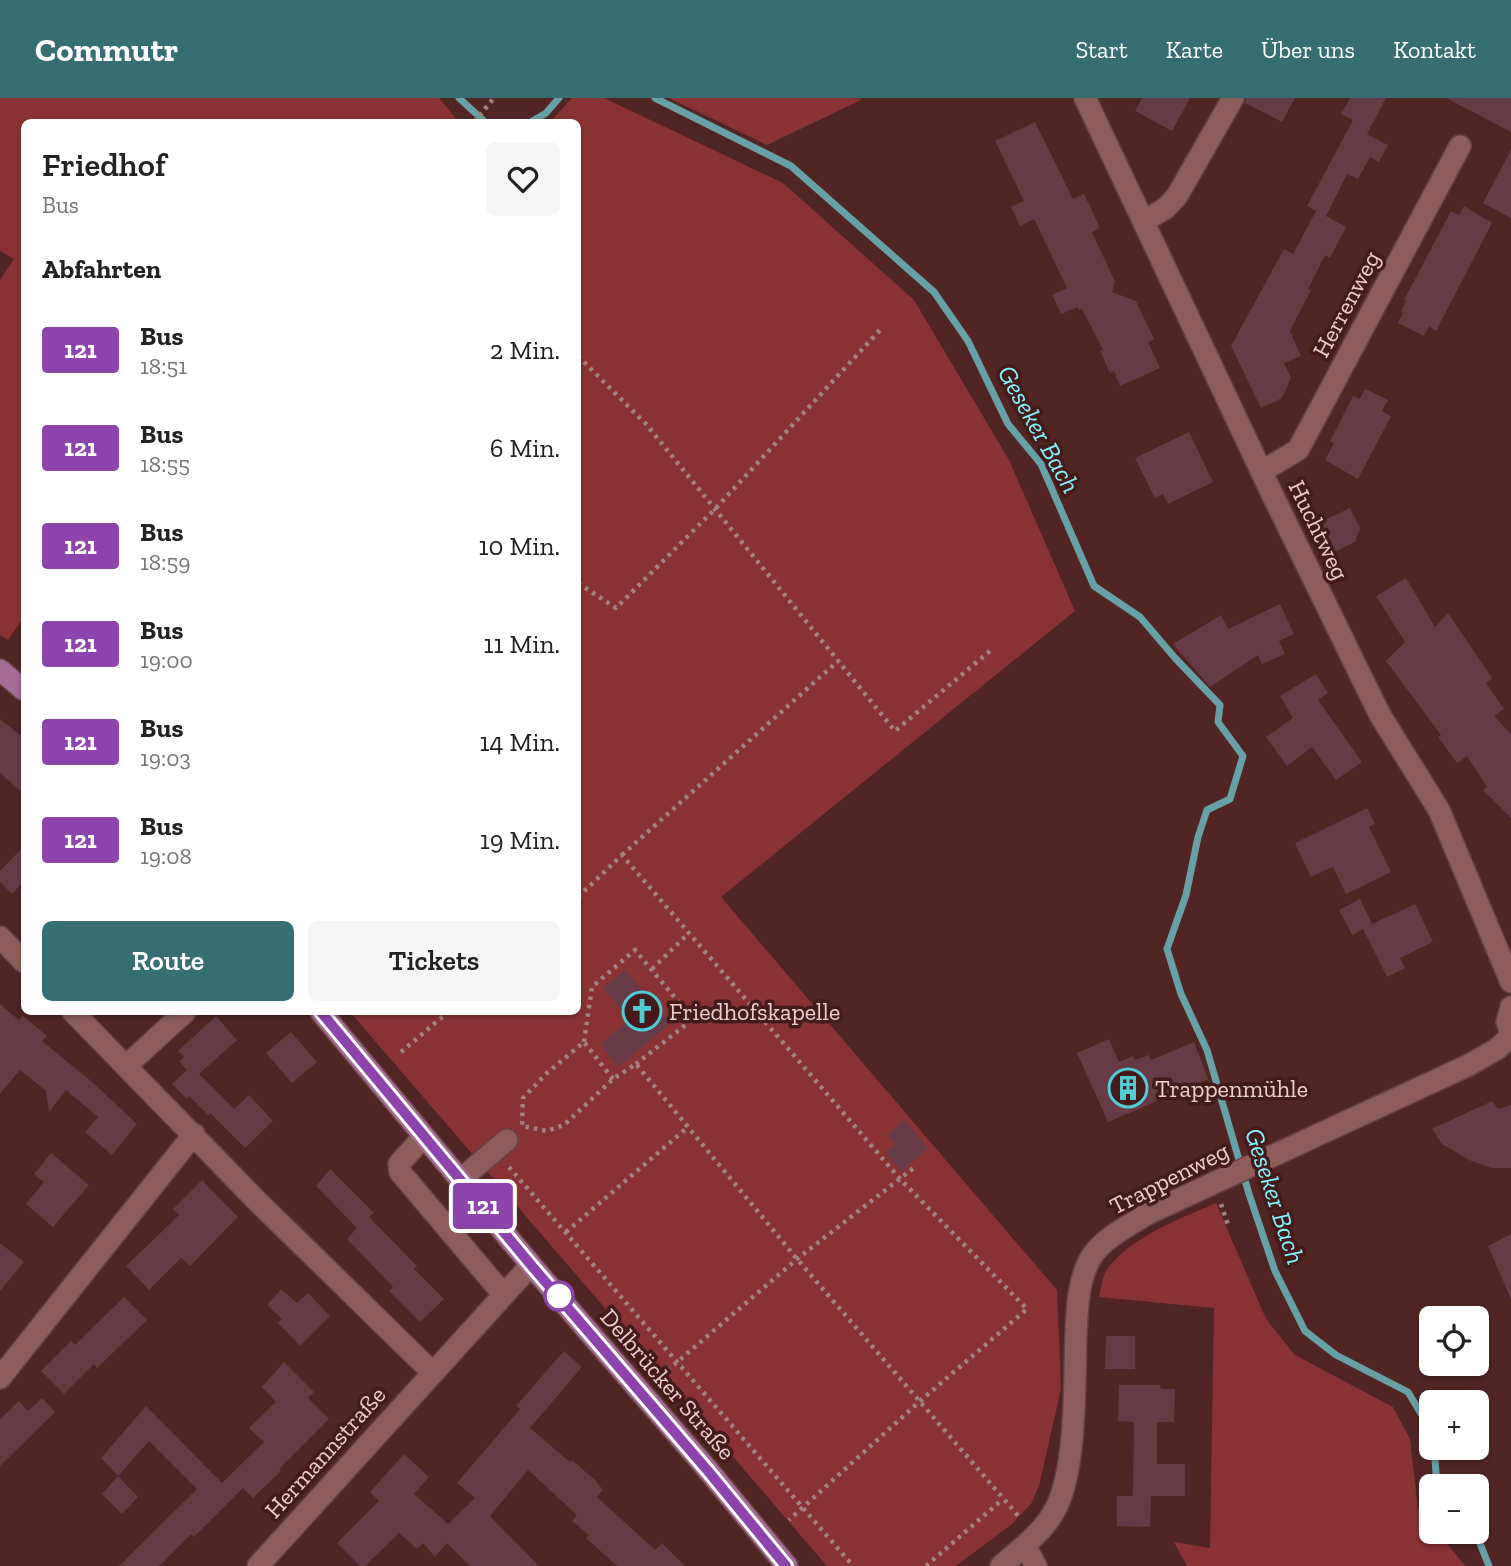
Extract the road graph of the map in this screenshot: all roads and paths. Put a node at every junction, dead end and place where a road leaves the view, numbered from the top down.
1 (494, 98) edge
2 (1085, 98) edge
3 (1233, 98) edge
4 (476, 119) edge
5 (1460, 146) dead end
6 (1144, 221) junction
7 (880, 330) dead end
8 (581, 359) edge
9 (1262, 471) junction
10 (716, 508) junction
11 (581, 585) edge
12 (991, 649) dead end
13 (838, 661) junction
14 (0, 670) edge
15 (21, 688) edge
16 (622, 855) junction
17 (581, 894) edge
18 (688, 934) junction
19 (0, 937) edge
20 (21, 959) edge
21 (652, 969) junction
22 (1511, 982) edge
23 (1511, 1007) edge
24 (76, 1015) edge
25 (182, 1015) edge
26 (323, 1015) edge
27 (444, 1015) edge
28 (1511, 1034) edge
29 (584, 1042) junction
30 (401, 1052) dead end
31 (636, 1064) junction
32 (126, 1066) junction
33 (613, 1079) junction
34 (688, 1127) junction
35 (194, 1134) junction
36 (424, 1136) junction
37 (507, 1140) dead end
38 (506, 1163) dead end
39 (915, 1167) dead end
40 (900, 1178) junction
41 (461, 1180) junction
42 (1219, 1200) dead end
43 (1228, 1225) dead end
44 (566, 1232) junction
45 (797, 1259) junction
46 (531, 1265) junction
47 (503, 1294) junction
48 (677, 1362) junction
49 (432, 1372) junction
50 (661, 1376) dead end
51 (0, 1378) edge
52 (919, 1402) junction
53 (1003, 1499) junction
54 (803, 1507) junction
55 (1019, 1518) dead end
56 (789, 1520) dead end
57 (1025, 1545) junction
58 (258, 1566) edge
59 (786, 1566) edge
60 (853, 1566) edge
61 (926, 1566) edge
62 (1001, 1566) edge
63 (1037, 1566) edge

1 - 4 path
2 - 6 street, Huchtweg
3 - 6 street
5 - 9 street, Herrenweg
6 - 9 street, Huchtweg
7 - 10 path
8 - 10 path
9 - 22 street, Huchtweg
10 - 11 path
10 - 13 path
12 - 13 path
13 - 16 path
14 - 15 main road
16 - 17 path
16 - 18 path
18 - 21 path
18 - 40 path
19 - 20 street
21 - 29 path
21 - 31 path
23 - 28 street
24 - 32 street
25 - 32 street
26 - 36 main road, Delbrücker Straße
27 - 30 path
28 - 57 street, Trappenweg
29 - 33 path
29 - 33 path
31 - 33 path
31 - 34 path
32 - 35 street
34 - 44 path
34 - 45 path
35 - 49 street
35 - 51 street
36 - 41 main road, Delbrücker Straße
36 - 47 street
37 - 41 street
38 - 44 path
39 - 40 path
40 - 45 path
40 - 52 path
41 - 46 main road, Delbrücker Straße
42 - 43 path
44 - 48 path
45 - 48 path
45 - 52 path
46 - 47 street, Hermannstraße
46 - 59 main road, Delbrücker Straße
47 - 49 street, Hermannstraße
48 - 50 path
48 - 54 path
49 - 58 street, Hermannstraße
52 - 53 path
52 - 54 path
53 - 55 path
53 - 61 path
54 - 56 path
54 - 60 path
57 - 62 street, Trappenweg
57 - 63 street

